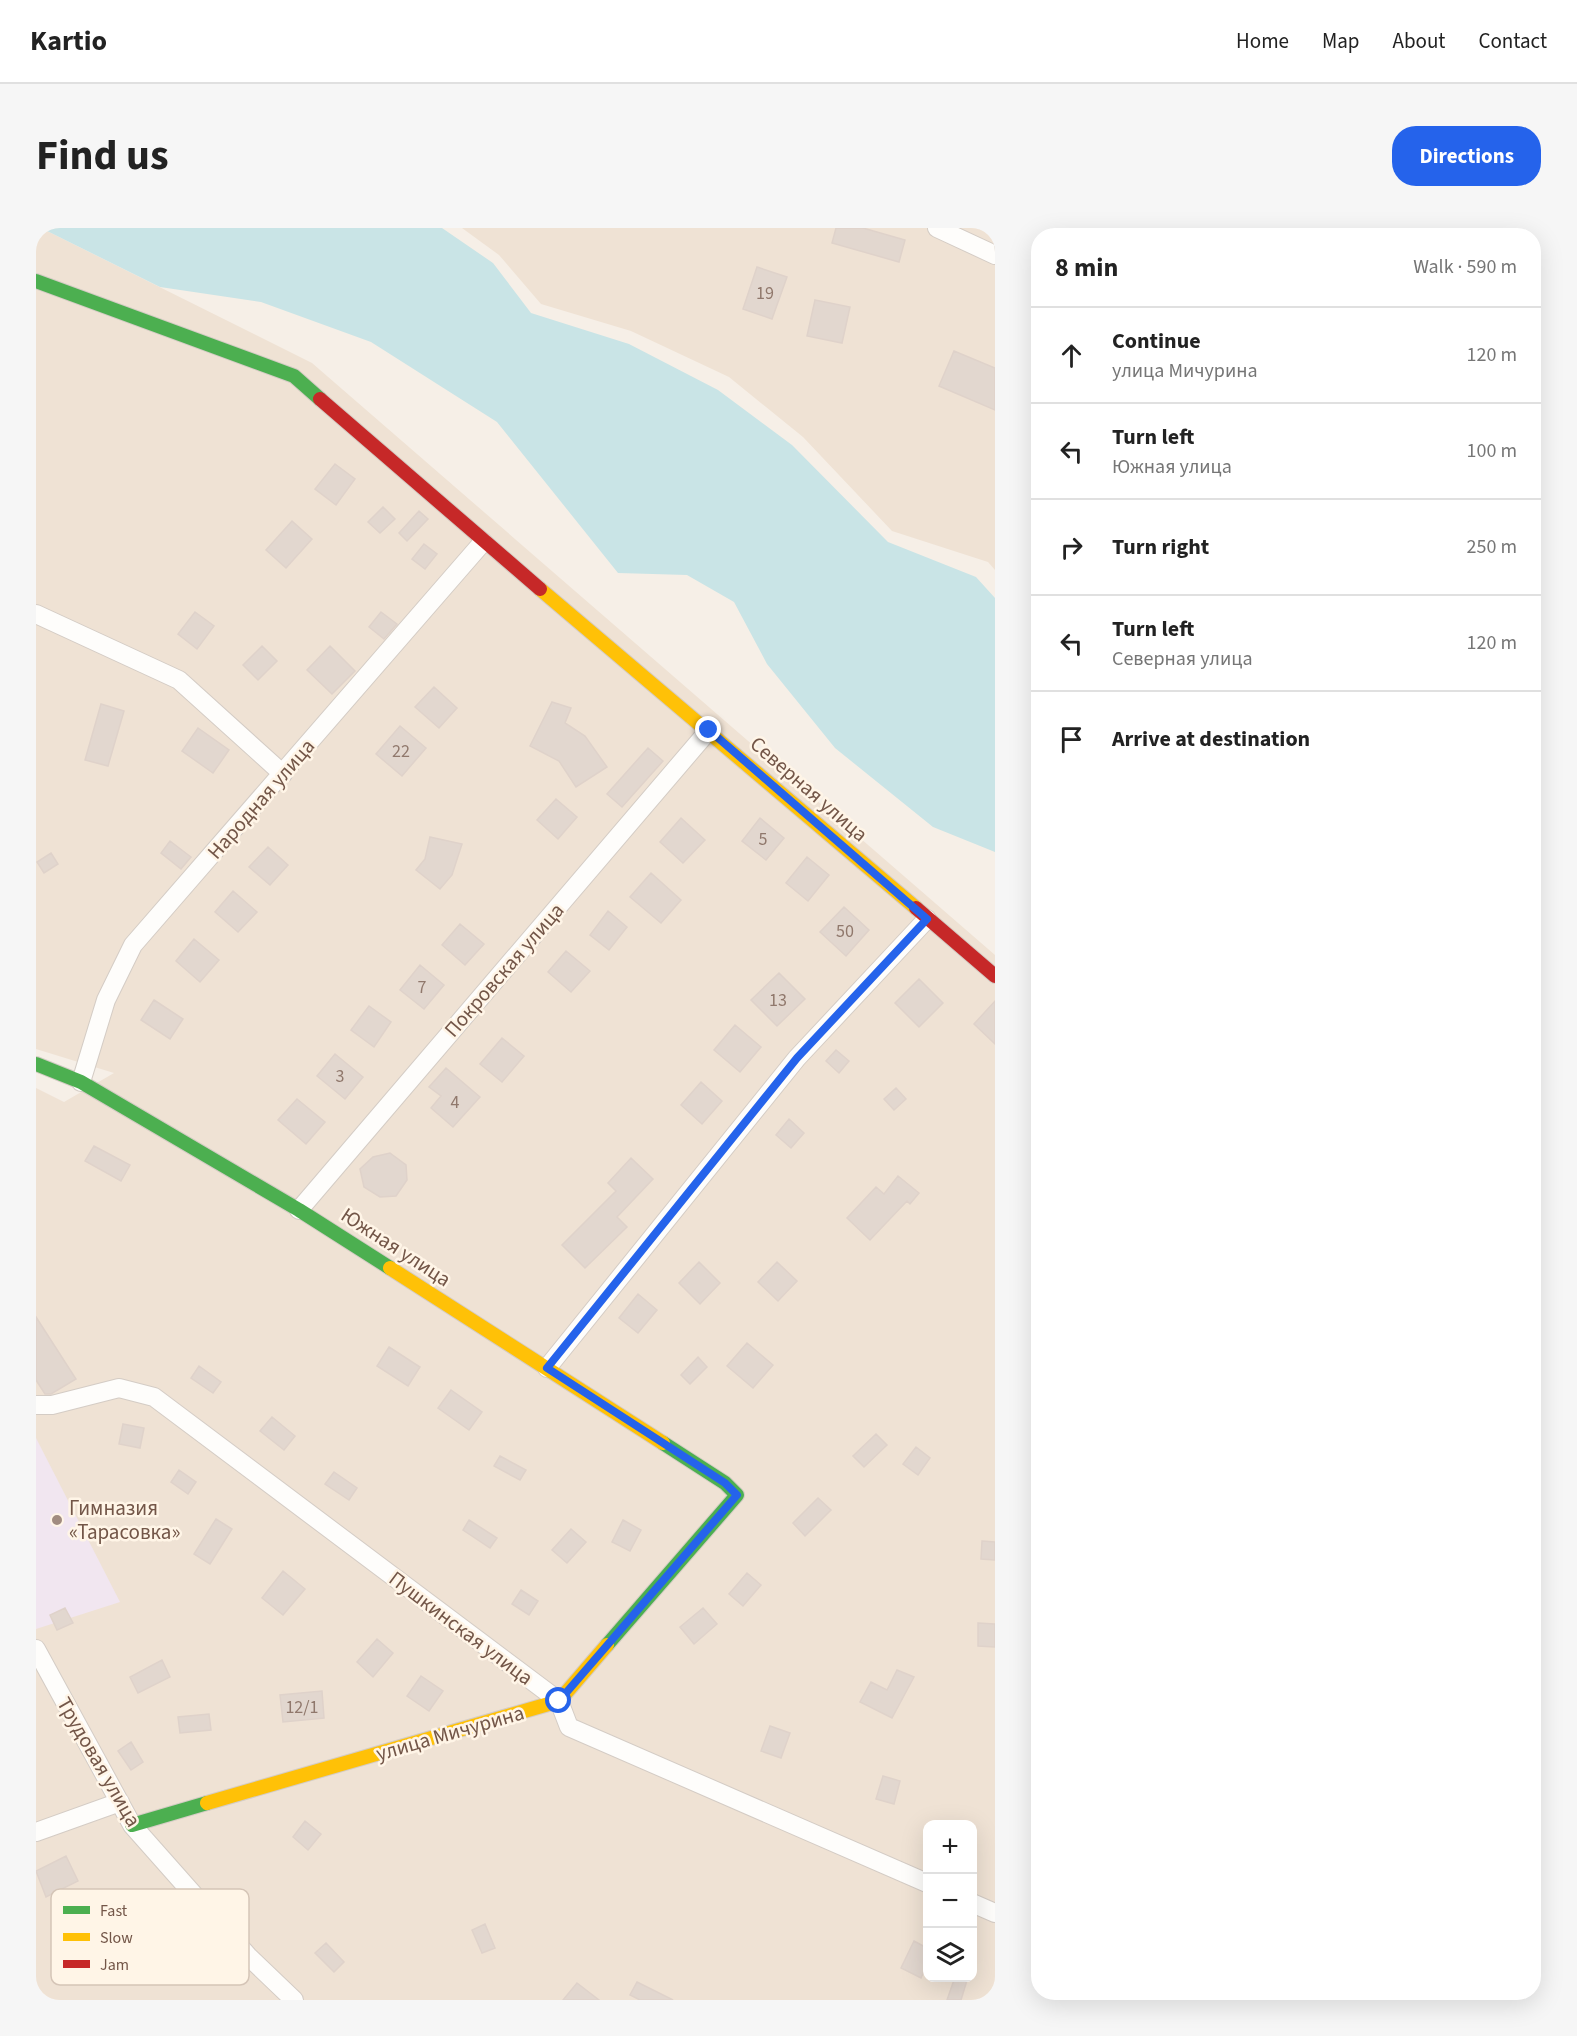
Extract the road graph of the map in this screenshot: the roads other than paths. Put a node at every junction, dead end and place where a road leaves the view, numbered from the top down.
1 (937, 228) edge
2 (995, 255) edge
3 (36, 281) edge
4 (483, 542) junction
5 (36, 614) edge
6 (709, 730) junction
7 (283, 774) junction
8 (927, 919) junction
9 (995, 976) edge
10 (36, 1064) edge
11 (81, 1082) junction
12 (299, 1210) junction
13 (547, 1368) junction
14 (36, 1406) edge
15 (36, 1649) edge
16 (559, 1701) junction
17 (120, 1802) junction
18 (132, 1825) junction
19 (36, 1832) edge
20 (923, 1881) edge
21 (189, 1889) edge
22 (977, 1905) edge
23 (995, 1913) edge
24 (249, 1957) edge
25 (294, 2000) edge

1 - 2 street
3 - 4 street, Северная улица
4 - 6 street, Северная улица
4 - 7 street, Народная улица
5 - 7 street
6 - 8 street, Северная улица
6 - 12 street, Покровская улица
7 - 11 street, Народная улица
8 - 9 street, Северная улица
8 - 13 street
10 - 11 street, Южная улица
11 - 12 street, Южная улица
12 - 13 street, Южная улица
13 - 16 street, Южная улица
14 - 16 street, Пушкинская улица
15 - 17 street, Трудовая улица
16 - 18 street, улица Мичурина
16 - 20 street, Пушкинская улица
17 - 18 street, Трудовая улица
17 - 19 street
18 - 21 street, Трудовая улица
22 - 23 street
24 - 25 street, Трудовая улица

